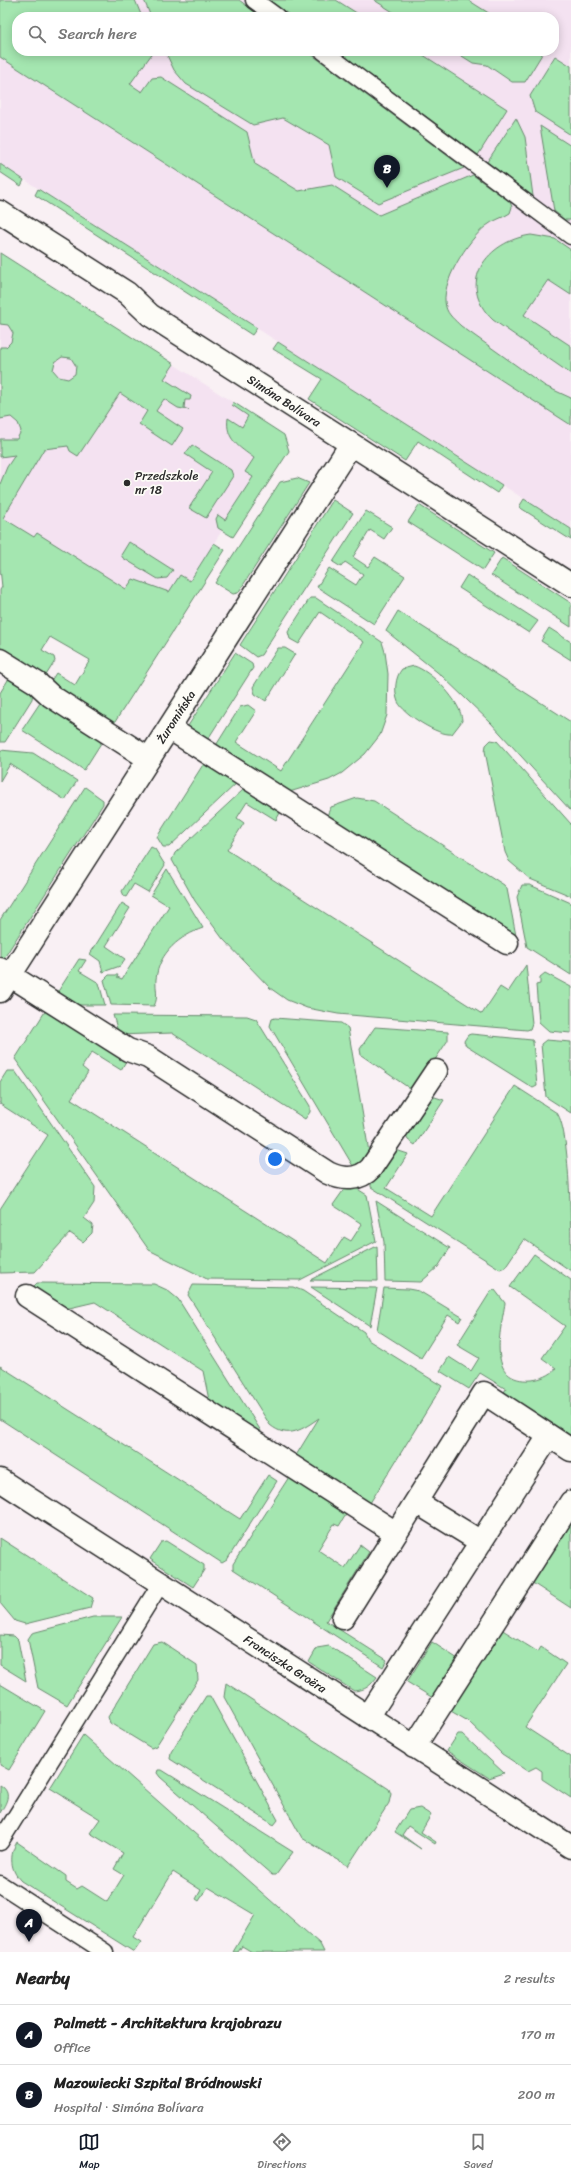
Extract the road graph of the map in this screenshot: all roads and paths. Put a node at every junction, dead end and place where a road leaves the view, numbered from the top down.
1 (254, 0) edge
2 (270, 12) edge
3 (330, 56) edge
4 (0, 212) edge
5 (571, 236) edge
6 (351, 444) junction
7 (571, 585) edge
8 (0, 660) edge
9 (169, 728) junction
10 (149, 759) junction
11 (507, 943) dead end
12 (3, 978) edge
13 (436, 1071) dead end
14 (27, 1296) dead end
15 (549, 1436) junction
16 (571, 1450) edge
17 (0, 1480) edge
18 (416, 1502) junction
19 (571, 1502) edge
20 (396, 1533) junction
21 (481, 1542) junction
22 (160, 1583) junction
23 (343, 1618) dead end
24 (368, 1717) junction
25 (414, 1747) junction
26 (0, 1842) edge
27 (571, 1847) edge
28 (0, 1884) edge
29 (105, 1952) edge

1 - 2 lane
3 - 5 lane
4 - 6 street, Simóna Bolívara
6 - 7 street, Simóna Bolívara
6 - 9 street, Żuromińska
8 - 10 street
9 - 10 street, Żuromińska
9 - 11 street
10 - 12 street, Żuromińska
12 - 13 street
14 - 20 street
15 - 16 street
15 - 18 street
15 - 21 street
17 - 22 street, Franciszka Groëra
18 - 20 street
18 - 21 street
19 - 25 street
20 - 23 street
21 - 24 street
22 - 24 street, Franciszka Groëra
22 - 26 lane
24 - 25 street, Franciszka Groëra
25 - 27 street, Franciszka Groëra
28 - 29 lane

